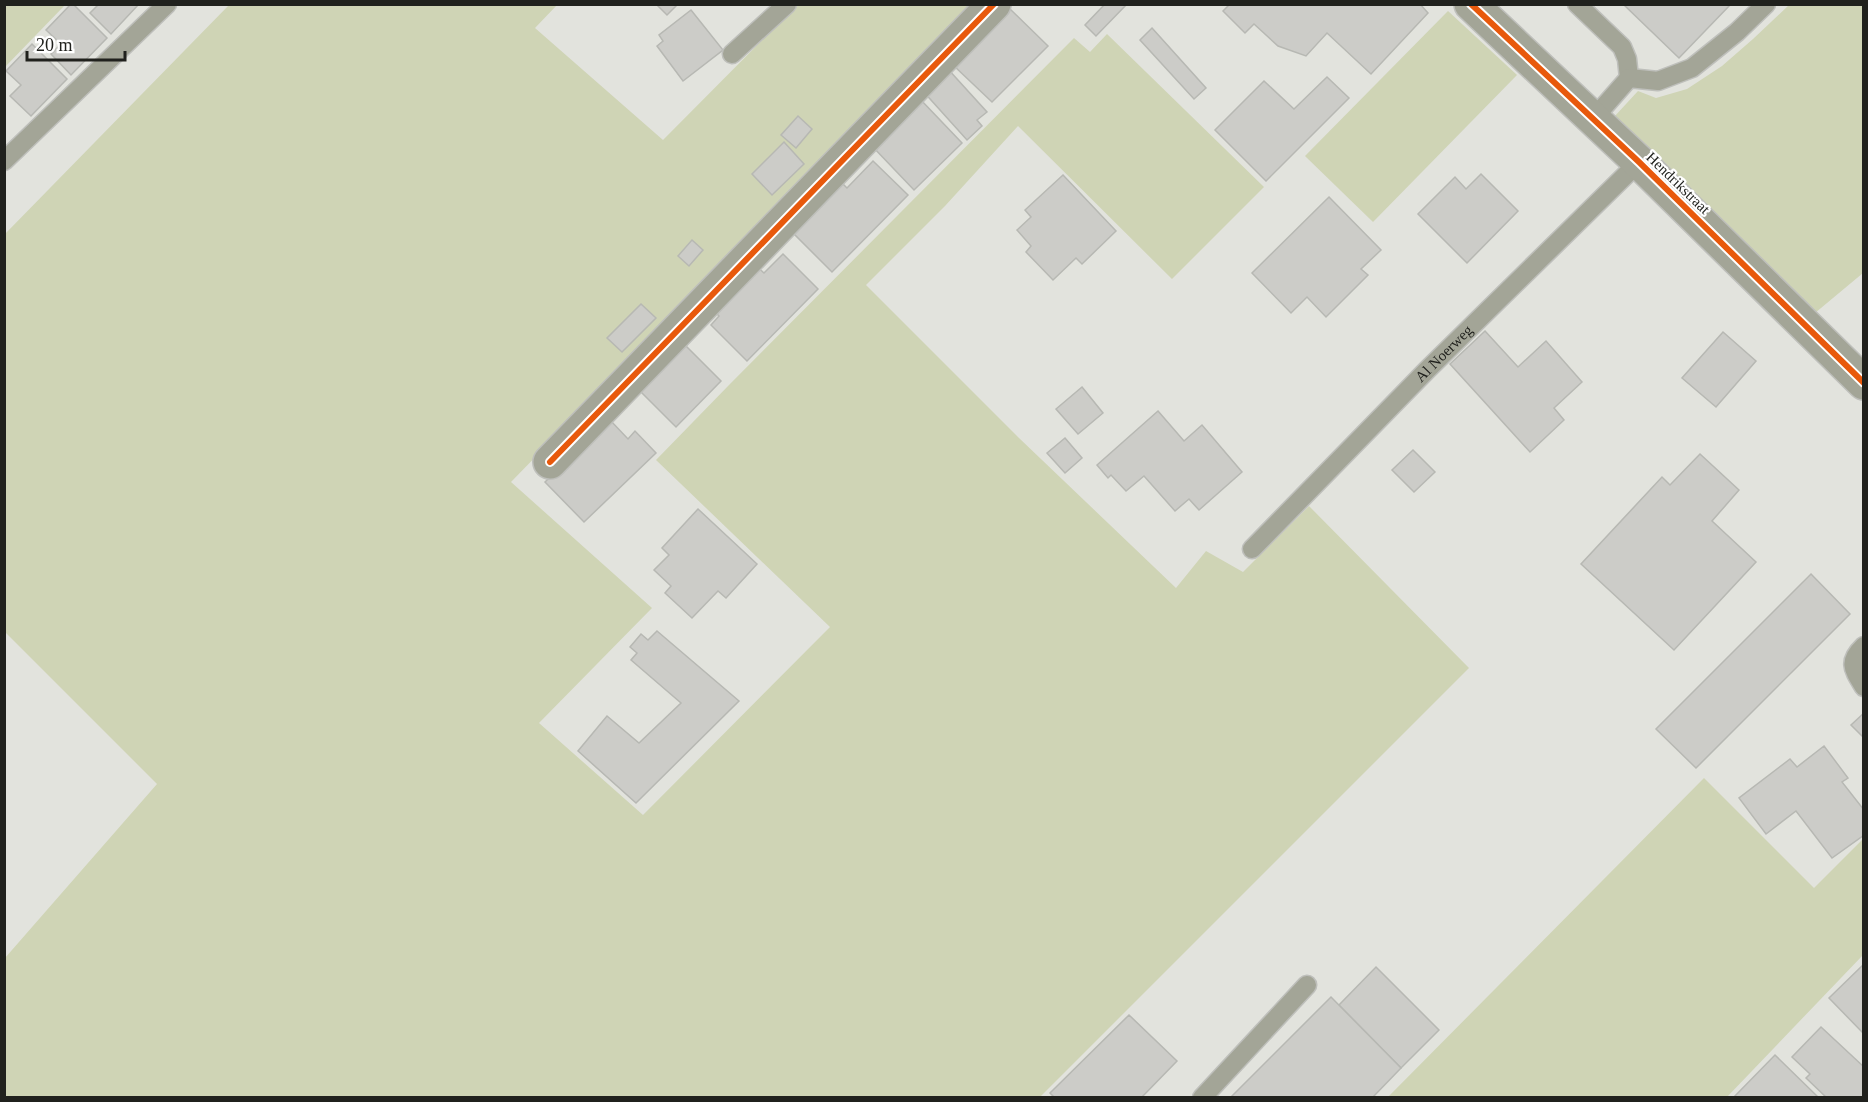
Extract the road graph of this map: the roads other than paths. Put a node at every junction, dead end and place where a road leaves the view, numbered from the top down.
1 (167, 4) edge
2 (787, 4) edge
3 (994, 4) edge
4 (1471, 4) edge
5 (1577, 4) edge
6 (1766, 4) edge
7 (732, 54) dead end
8 (1629, 78) junction
9 (1593, 118) junction
10 (4, 161) edge
11 (1639, 162) junction
12 (1863, 383) edge
13 (550, 462) dead end
14 (1252, 549) dead end
15 (1863, 646) edge
16 (1863, 687) edge
17 (1307, 985) dead end
18 (1202, 1098) edge

1 - 10 lane
2 - 7 lane
3 - 13 street
4 - 9 street, Hendrikstraat
5 - 8 lane
6 - 8 lane
8 - 9 lane
9 - 11 street, Hendrikstraat
11 - 12 street, Hendrikstraat
11 - 14 lane, Al Noerweg
15 - 16 lane
17 - 18 lane

